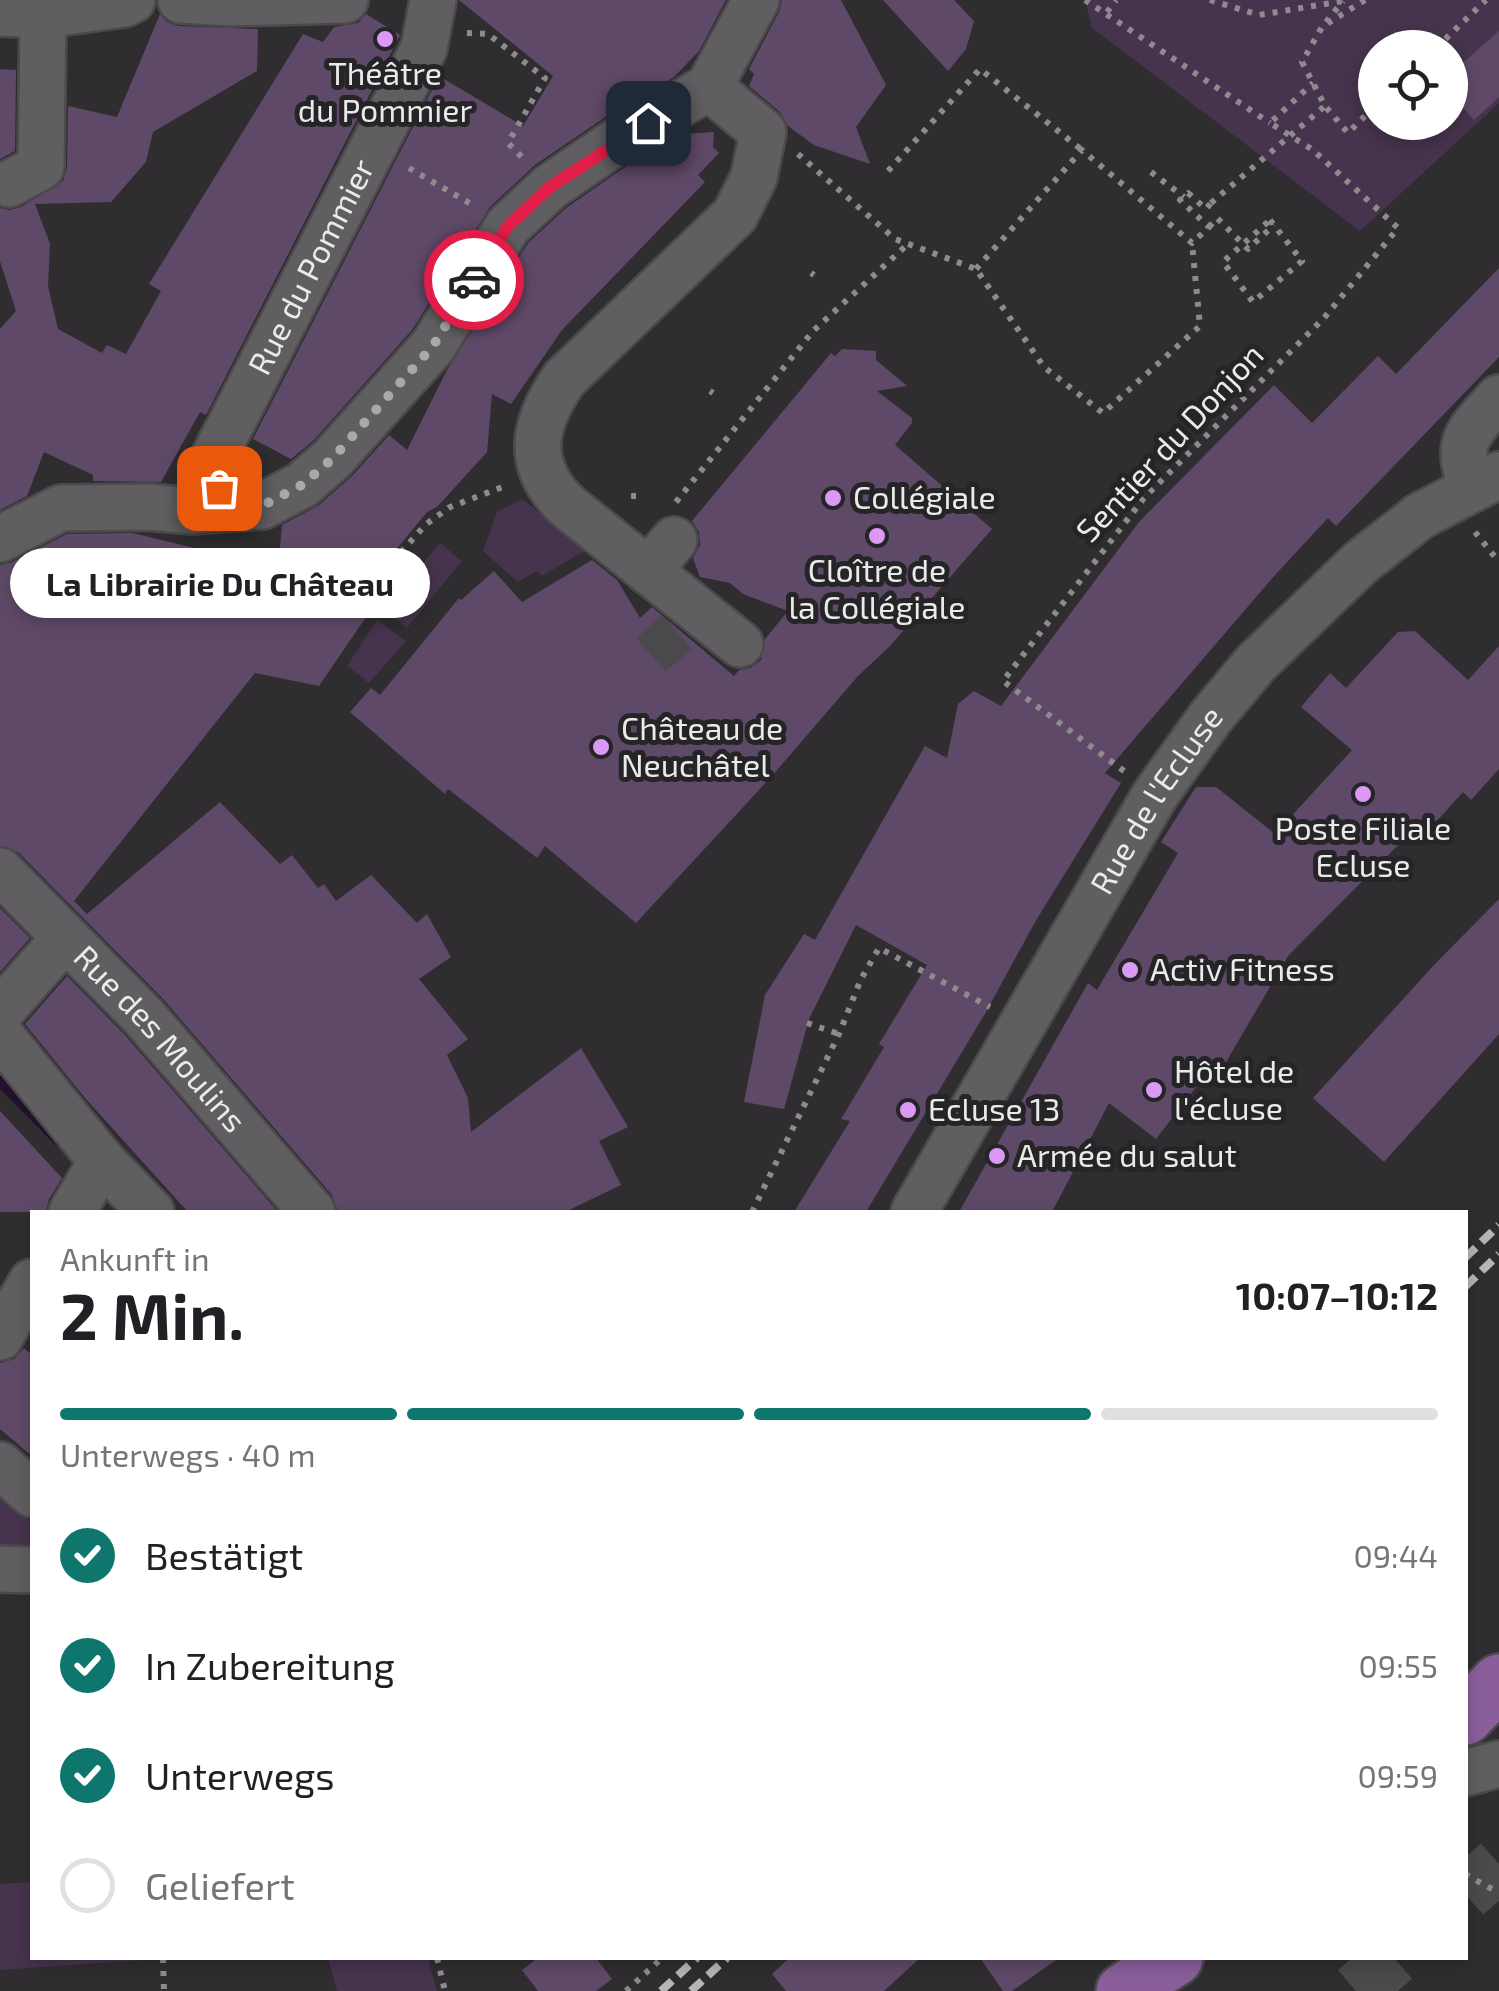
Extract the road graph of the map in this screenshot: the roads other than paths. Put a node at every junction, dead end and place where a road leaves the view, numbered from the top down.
1 (132, 0) edge
2 (180, 0) edge
3 (345, 0) edge
4 (756, 0) edge
5 (22, 14) edge
6 (430, 16) edge
7 (709, 87) junction
8 (9, 184) dead end
9 (1499, 398) edge
10 (1481, 497) edge
11 (262, 506) junction
12 (0, 539) edge
13 (740, 644) dead end
14 (0, 871) edge
15 (64, 939) junction
16 (0, 1012) edge
17 (0, 1035) edge
18 (102, 1161) junction
19 (73, 1210) edge
20 (149, 1210) edge
21 (310, 1210) edge
22 (915, 1210) edge
23 (0, 1466) edge
24 (30, 1492) edge
25 (0, 1569) edge
26 (30, 1570) edge
27 (1499, 1682) edge
28 (1468, 1714) edge
29 (1499, 1764) edge
30 (1468, 1773) edge
31 (1172, 1960) edge
32 (1124, 1991) edge

1 - 5 street
2 - 3 street
4 - 7 street
5 - 8 street
6 - 11 street, Rue du Pommier
7 - 11 street
7 - 13 street
9 - 10 street
10 - 22 street, Rue de l'Ecluse
11 - 12 street
14 - 15 street, Rue des Moulins
15 - 16 street
15 - 21 street, Rue des Moulins
17 - 18 street
18 - 19 street
18 - 20 street
23 - 24 street
25 - 26 street
27 - 28 main road
29 - 30 street
31 - 32 main road

